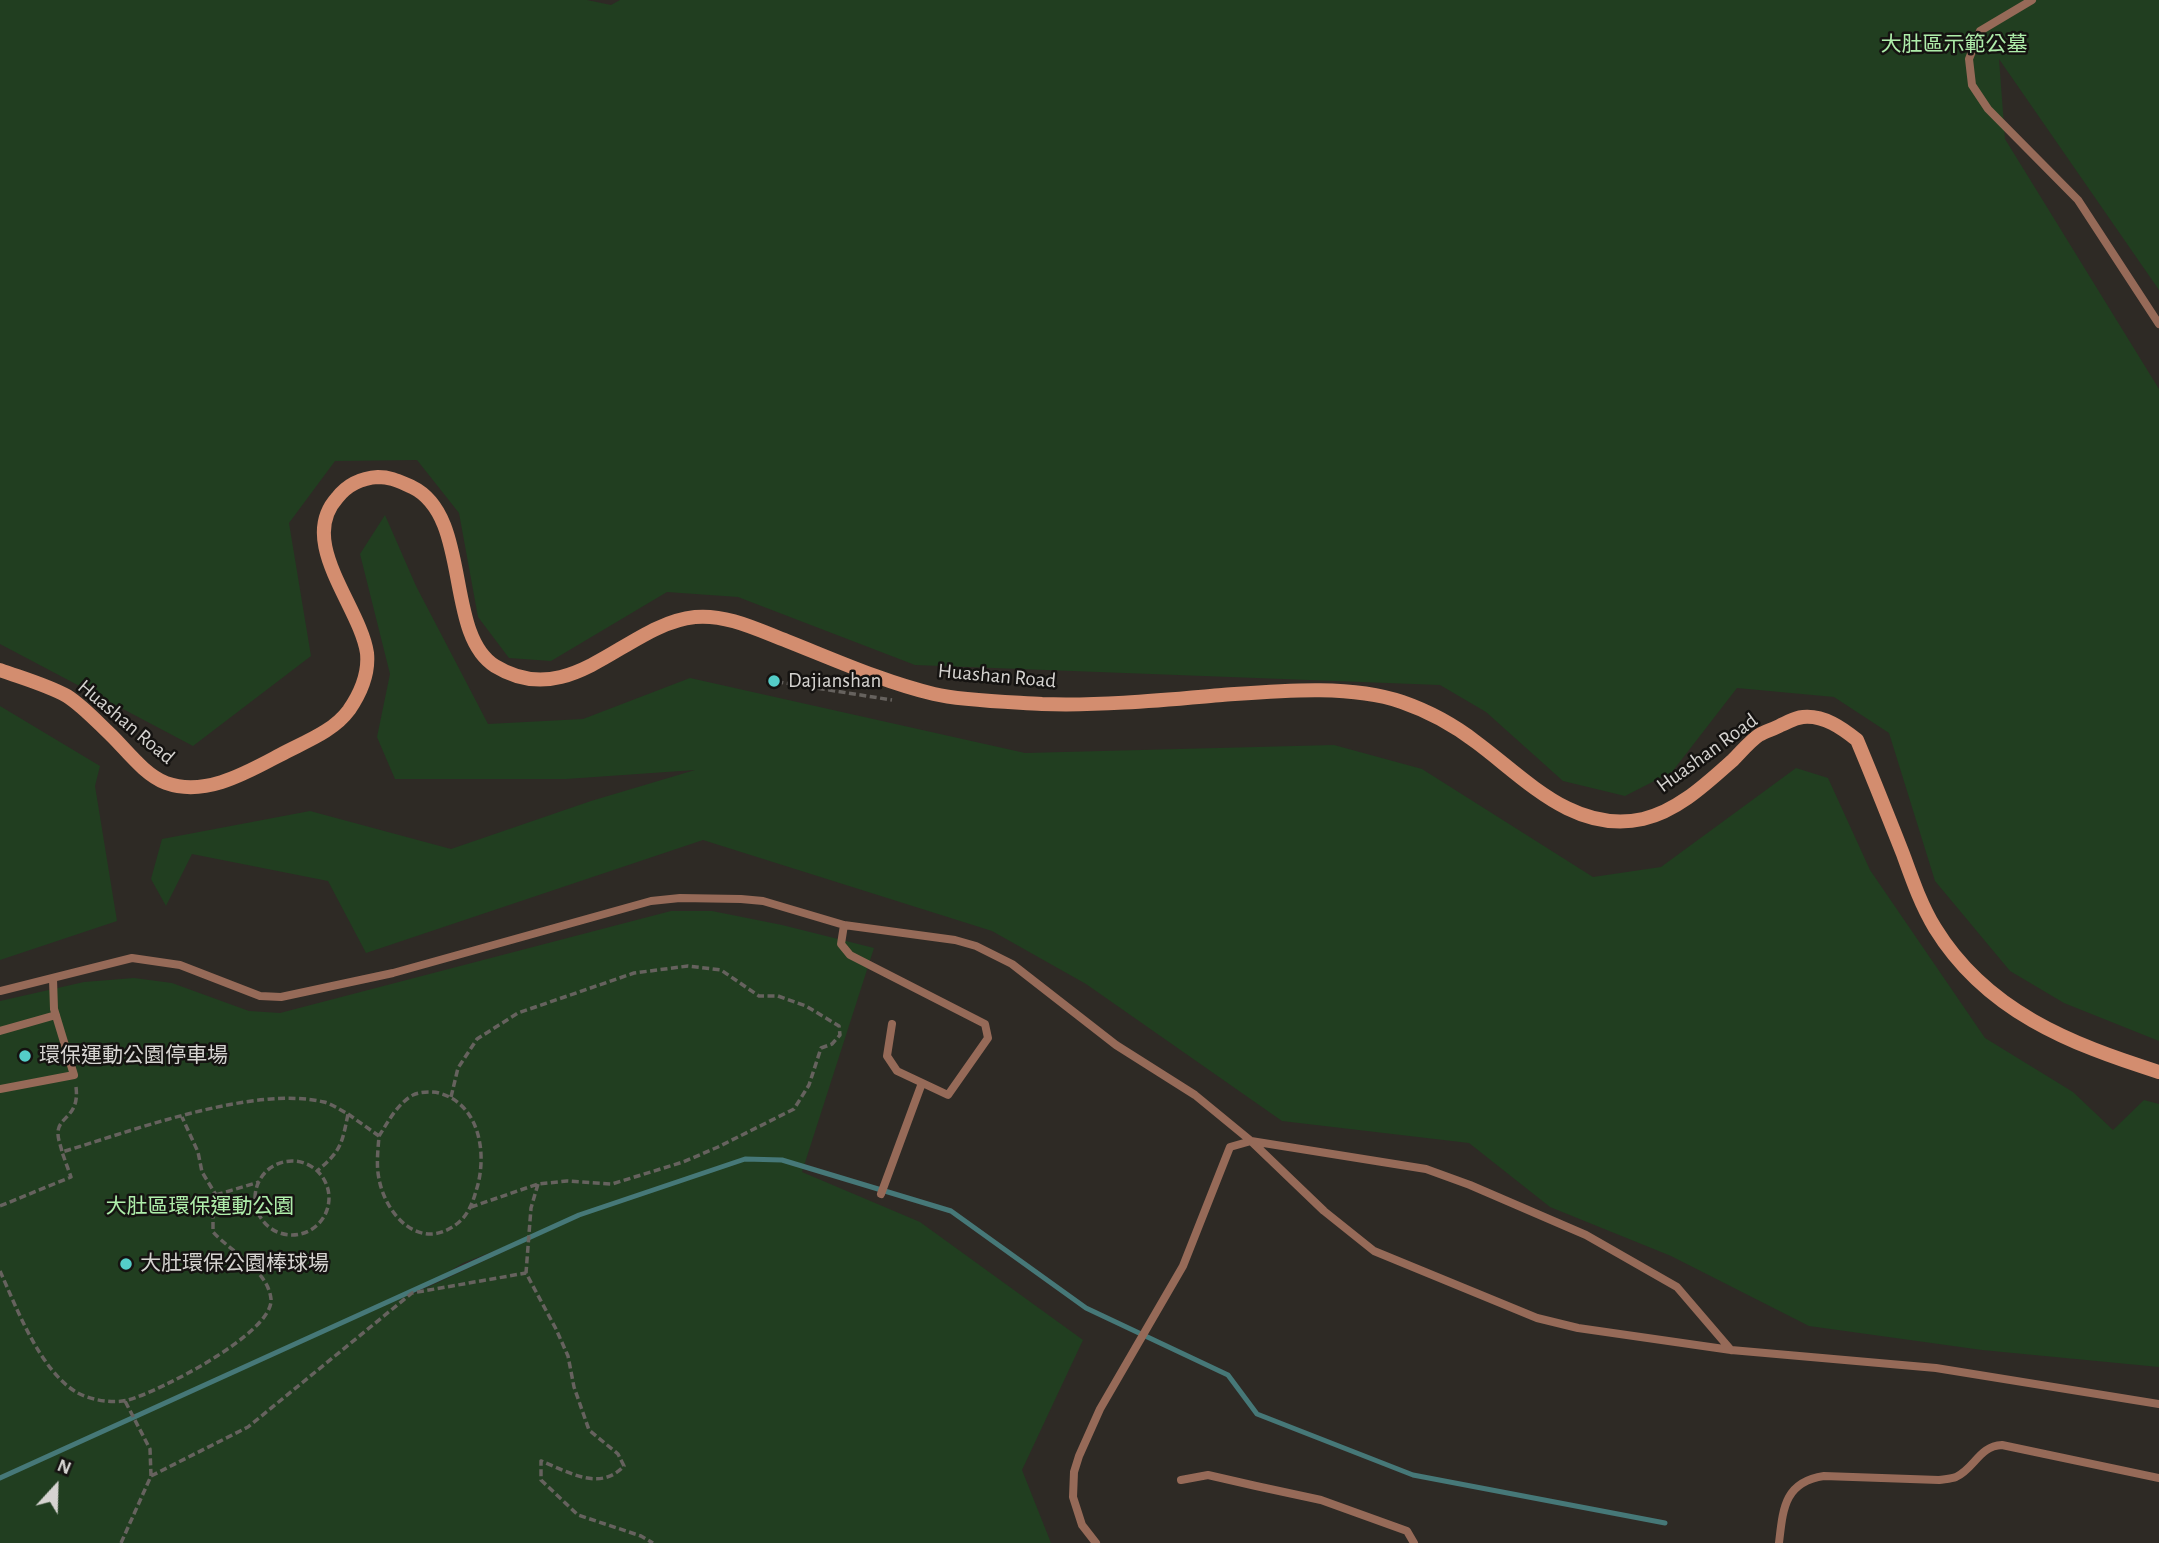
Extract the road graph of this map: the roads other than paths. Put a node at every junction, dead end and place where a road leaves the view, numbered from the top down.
1 (2032, 0) edge
2 (2159, 324) edge
3 (0, 670) edge
4 (845, 925) junction
5 (53, 979) junction
6 (0, 990) edge
7 (56, 1015) junction
8 (892, 1024) dead end
9 (0, 1031) edge
10 (2159, 1072) edge
11 (922, 1083) junction
12 (0, 1089) edge
13 (1251, 1141) junction
14 (881, 1194) dead end
15 (1731, 1350) junction
16 (2159, 1404) edge
17 (2159, 1478) edge
18 (1181, 1480) dead end
19 (1096, 1543) edge
20 (1414, 1543) edge
21 (1779, 1543) edge

1 - 2 lane
3 - 10 street, Huashan Road
4 - 5 lane
4 - 11 lane
4 - 13 lane
5 - 6 lane
5 - 7 lane
7 - 9 lane
7 - 12 lane
8 - 11 lane
11 - 14 lane
13 - 15 lane
13 - 15 lane
13 - 19 lane
15 - 16 lane
17 - 21 lane
18 - 20 lane

